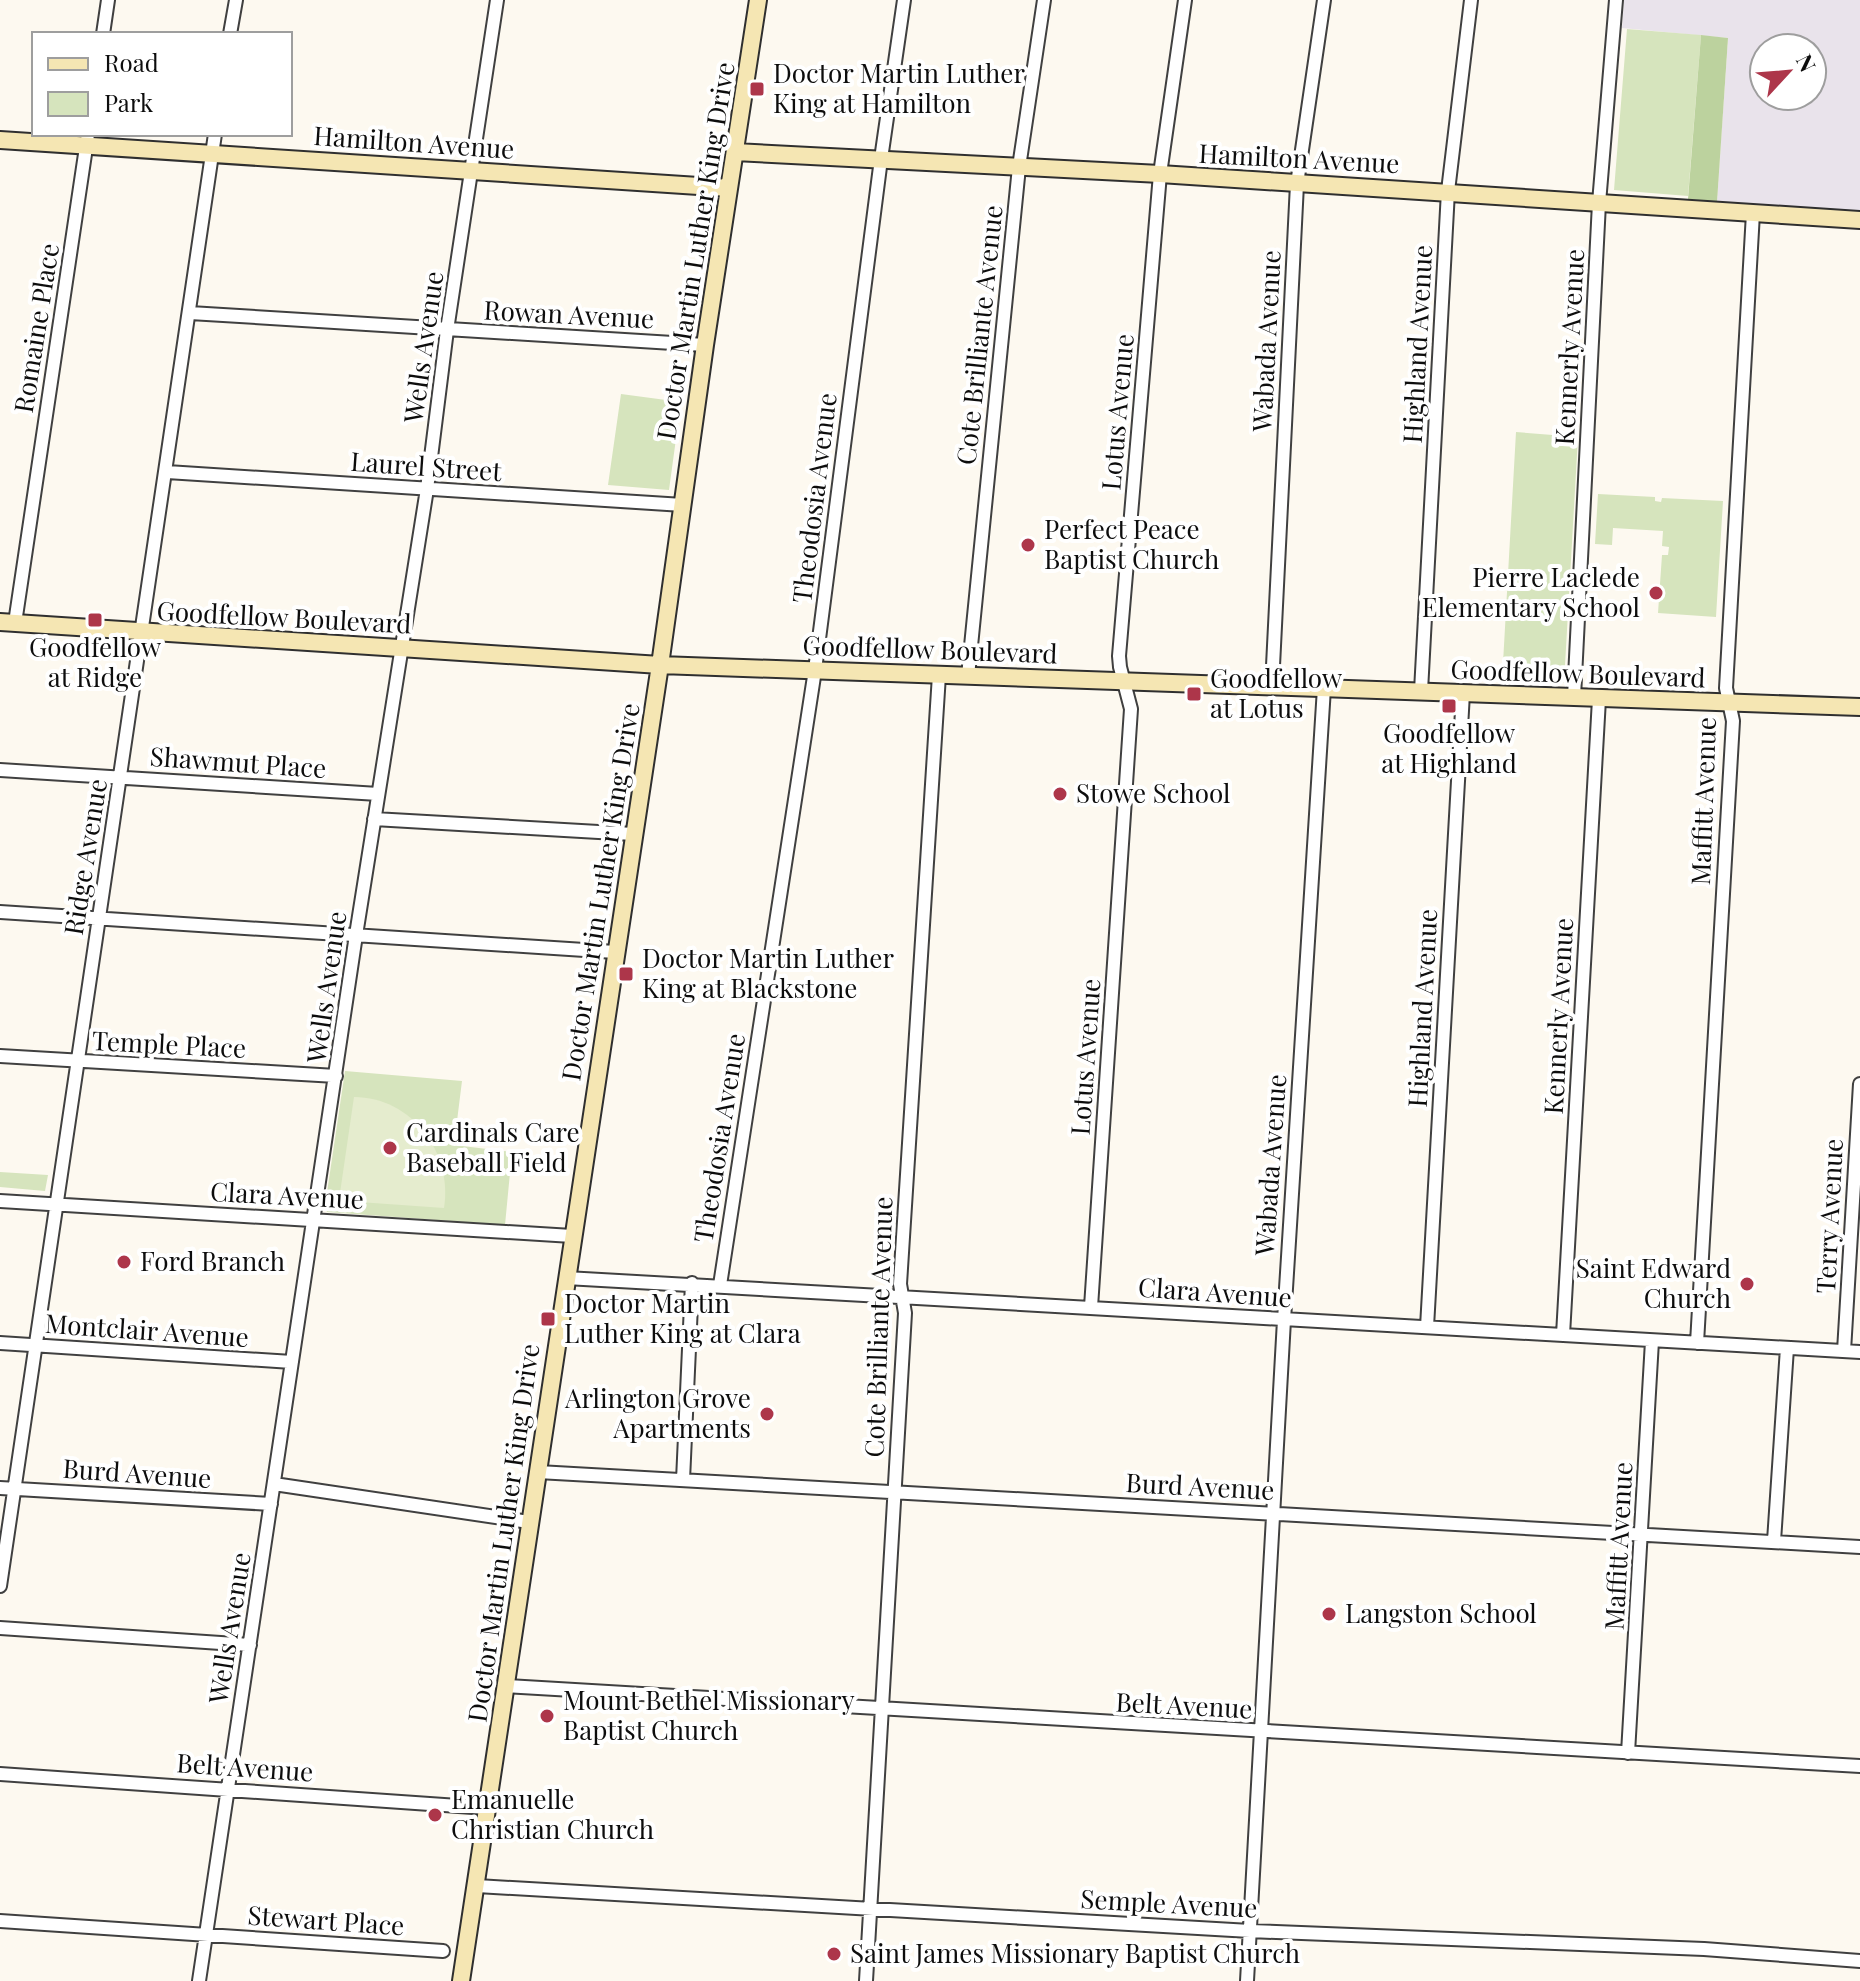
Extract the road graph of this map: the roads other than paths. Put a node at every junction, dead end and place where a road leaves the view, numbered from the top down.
1 (108, 0) edge
2 (236, 0) edge
3 (497, 0) edge
4 (758, 0) edge
5 (904, 0) edge
6 (1044, 0) edge
7 (1185, 0) edge
8 (1324, 0) edge
9 (1471, 0) edge
10 (1616, 0) edge
11 (103, 32) edge
12 (230, 32) edge
13 (215, 136) edge
14 (0, 140) edge
15 (87, 140) edge
16 (735, 152) junction
17 (212, 154) junction
18 (881, 159) junction
19 (1019, 167) junction
20 (471, 170) junction
21 (1160, 174) junction
22 (1297, 184) junction
23 (729, 188) junction
24 (1448, 191) junction
25 (1599, 203) junction
26 (1753, 213) junction
27 (1860, 220) edge
28 (190, 313) junction
29 (447, 330) junction
30 (705, 345) junction
31 (167, 472) junction
32 (427, 489) junction
33 (683, 505) junction
34 (7, 623) edge
35 (142, 633) junction
36 (400, 649) junction
37 (660, 665) junction
38 (815, 670) junction
39 (939, 675) junction
40 (968, 676) junction
41 (1122, 679) junction
42 (1272, 686) junction
43 (1324, 688) junction
44 (1421, 691) junction
45 (1463, 693) junction
46 (1574, 697) junction
47 (1599, 699) junction
48 (1730, 704) junction
49 (1860, 707) edge
50 (0, 770) edge
51 (121, 778) junction
52 (378, 794) junction
53 (374, 819) junction
54 (633, 834) junction
55 (0, 912) edge
56 (99, 918) junction
57 (356, 935) junction
58 (615, 952) junction
59 (0, 1056) edge
60 (78, 1062) junction
61 (336, 1076) junction
62 (1860, 1084) edge
63 (0, 1201) edge
64 (56, 1204) junction
65 (314, 1219) junction
66 (572, 1236) junction
67 (566, 1278) junction
68 (692, 1283) junction
69 (720, 1285) junction
70 (902, 1298) junction
71 (1091, 1307) junction
72 (1284, 1320) junction
73 (1427, 1327) junction
74 (1563, 1335) junction
75 (1652, 1341) junction
76 (0, 1343) edge
77 (1697, 1343) junction
78 (36, 1345) junction
79 (1787, 1348) junction
80 (1844, 1351) junction
81 (1860, 1352) edge
82 (292, 1362) junction
83 (538, 1472) junction
84 (683, 1480) junction
85 (274, 1484) junction
86 (0, 1488) edge
87 (16, 1489) junction
88 (896, 1491) junction
89 (271, 1504) junction
90 (1274, 1513) junction
91 (529, 1522) junction
92 (1642, 1535) junction
93 (1774, 1541) junction
94 (1860, 1547) edge
95 (0, 1586) edge
96 (0, 1628) edge
97 (250, 1645) junction
98 (506, 1686) junction
99 (882, 1710) junction
100 (1261, 1732) junction
101 (1628, 1753) junction
102 (1860, 1766) edge
103 (0, 1774) edge
104 (228, 1788) junction
105 (487, 1808) junction
106 (477, 1886) junction
107 (871, 1909) junction
108 (0, 1921) edge
109 (1250, 1931) junction
110 (205, 1935) junction
111 (443, 1951) dead end
112 (1860, 1961) edge
113 (199, 1981) edge
114 (461, 1981) edge
115 (866, 1981) edge
116 (1247, 1981) edge

1 - 11 street
2 - 12 street
3 - 20 street, Wells Avenue
4 - 16 main road, Doctor Martin Luther King Drive
5 - 18 street, Theodosia Avenue
6 - 19 street, Cote Brilliante Avenue
7 - 21 street, Lotus Avenue
8 - 22 street, Wabada Avenue
9 - 24 street, Highland Avenue
10 - 25 street, Kennerly Avenue
13 - 17 street, Ridge Avenue
14 - 15 main road, Hamilton Avenue
15 - 17 main road, Hamilton Avenue
15 - 34 street, Romaine Place
16 - 18 main road, Hamilton Avenue
16 - 23 main road, Doctor Martin Luther King Drive
17 - 20 main road, Hamilton Avenue
17 - 28 street, Ridge Avenue
18 - 19 main road, Hamilton Avenue
18 - 38 street, Theodosia Avenue
19 - 21 main road, Hamilton Avenue
19 - 40 street, Cote Brilliante Avenue
20 - 23 main road, Hamilton Avenue
20 - 29 street, Wells Avenue
21 - 22 main road, Hamilton Avenue
21 - 41 street, Lotus Avenue
22 - 24 main road, Hamilton Avenue
22 - 42 street, Wabada Avenue
23 - 30 main road, Doctor Martin Luther King Drive
24 - 25 main road, Hamilton Avenue
24 - 44 street, Highland Avenue
25 - 26 main road, Hamilton Avenue
25 - 46 street, Kennerly Avenue
26 - 27 main road, Hamilton Avenue
26 - 48 street, Maffitt Avenue
28 - 29 street, Rowan Avenue
28 - 31 street, Ridge Avenue
29 - 30 street, Rowan Avenue
29 - 32 street, Wells Avenue
30 - 33 main road, Doctor Martin Luther King Drive
31 - 32 street, Laurel Street
31 - 35 street, Ridge Avenue
32 - 33 street, Laurel Street
32 - 36 street, Wells Avenue
33 - 37 main road, Doctor Martin Luther King Drive
34 - 35 main road, Goodfellow Boulevard
35 - 36 main road, Goodfellow Boulevard
35 - 51 street, Ridge Avenue
36 - 37 main road, Goodfellow Boulevard
36 - 52 street, Wells Avenue
37 - 38 main road, Goodfellow Boulevard
37 - 54 main road, Doctor Martin Luther King Drive
38 - 39 main road, Goodfellow Boulevard
38 - 69 street, Theodosia Avenue
39 - 40 main road, Goodfellow Boulevard
39 - 70 street, Cote Brilliante Avenue
40 - 41 main road, Goodfellow Boulevard
41 - 42 main road, Goodfellow Boulevard
41 - 71 street, Lotus Avenue
42 - 43 main road, Goodfellow Boulevard
43 - 44 main road, Goodfellow Boulevard
43 - 72 street, Wabada Avenue
44 - 45 main road, Goodfellow Boulevard
45 - 46 main road, Goodfellow Boulevard
45 - 73 street, Highland Avenue
46 - 47 main road, Goodfellow Boulevard
47 - 48 main road, Goodfellow Boulevard
47 - 74 street, Kennerly Avenue
48 - 49 main road, Goodfellow Boulevard
48 - 77 street, Maffitt Avenue
50 - 51 street, Shawmut Place
51 - 52 street, Shawmut Place
51 - 56 street, Ridge Avenue
52 - 53 street, Wells Avenue
53 - 54 street
53 - 57 street, Wells Avenue
54 - 58 main road, Doctor Martin Luther King Drive
55 - 56 street
56 - 57 street
56 - 60 street, Ridge Avenue
57 - 58 street
57 - 61 street, Wells Avenue
58 - 66 main road, Doctor Martin Luther King Drive
59 - 60 street, Temple Place
60 - 61 street, Temple Place
60 - 64 street, Ridge Avenue
61 - 65 street, Wells Avenue
62 - 80 street, Terry Avenue
63 - 64 street, Clara Avenue
64 - 65 street, Clara Avenue
64 - 78 street, Ridge Avenue
65 - 66 street, Clara Avenue
65 - 82 street, Wells Avenue
66 - 67 main road, Doctor Martin Luther King Drive
67 - 68 street, Clara Avenue
67 - 83 main road, Doctor Martin Luther King Drive
68 - 69 street, Clara Avenue
68 - 84 street
69 - 70 street, Clara Avenue
70 - 71 street, Clara Avenue
70 - 88 street, Cote Brilliante Avenue
71 - 72 street, Clara Avenue
72 - 73 street, Clara Avenue
72 - 90 street, Wabada Avenue
73 - 74 street, Clara Avenue
74 - 75 street, Clara Avenue
75 - 77 street, Clara Avenue
75 - 92 street, Maffitt Avenue
76 - 78 street, Montclair Avenue
77 - 79 street, Clara Avenue
78 - 82 street, Montclair Avenue
78 - 87 street, Ridge Avenue
79 - 80 street, Clara Avenue
79 - 93 street
80 - 81 street, Clara Avenue
82 - 85 street, Wells Avenue
83 - 84 street, Burd Avenue
83 - 91 main road, Doctor Martin Luther King Drive
84 - 88 street, Burd Avenue
85 - 89 street, Wells Avenue
85 - 91 street
86 - 87 street, Burd Avenue
87 - 89 street, Burd Avenue
87 - 95 street, Ridge Avenue
88 - 90 street, Burd Avenue
88 - 99 street, Cote Brilliante Avenue
89 - 97 street, Wells Avenue
90 - 92 street, Burd Avenue
90 - 100 street, Wabada Avenue
91 - 98 main road, Doctor Martin Luther King Drive
92 - 93 street, Burd Avenue
92 - 101 street, Maffitt Avenue
93 - 94 street, Burd Avenue
96 - 97 street
97 - 104 street, Wells Avenue
98 - 99 street, Belt Avenue
98 - 105 main road, Doctor Martin Luther King Drive
99 - 100 street, Belt Avenue
99 - 107 street, Cote Brilliante Avenue
100 - 101 street, Belt Avenue
100 - 109 street, Wabada Avenue
101 - 102 street, Belt Avenue
103 - 104 street, Belt Avenue
104 - 105 street, Belt Avenue
104 - 110 street, Wells Avenue
105 - 106 main road, Doctor Martin Luther King Drive
106 - 107 street, Semple Avenue
106 - 114 main road, Doctor Martin Luther King Drive
107 - 109 street, Semple Avenue
107 - 115 street, Cote Brilliante Avenue
108 - 110 street
109 - 112 street, Semple Avenue
109 - 116 street, Wabada Avenue
110 - 111 street, Stewart Place
110 - 113 street, Wells Avenue

